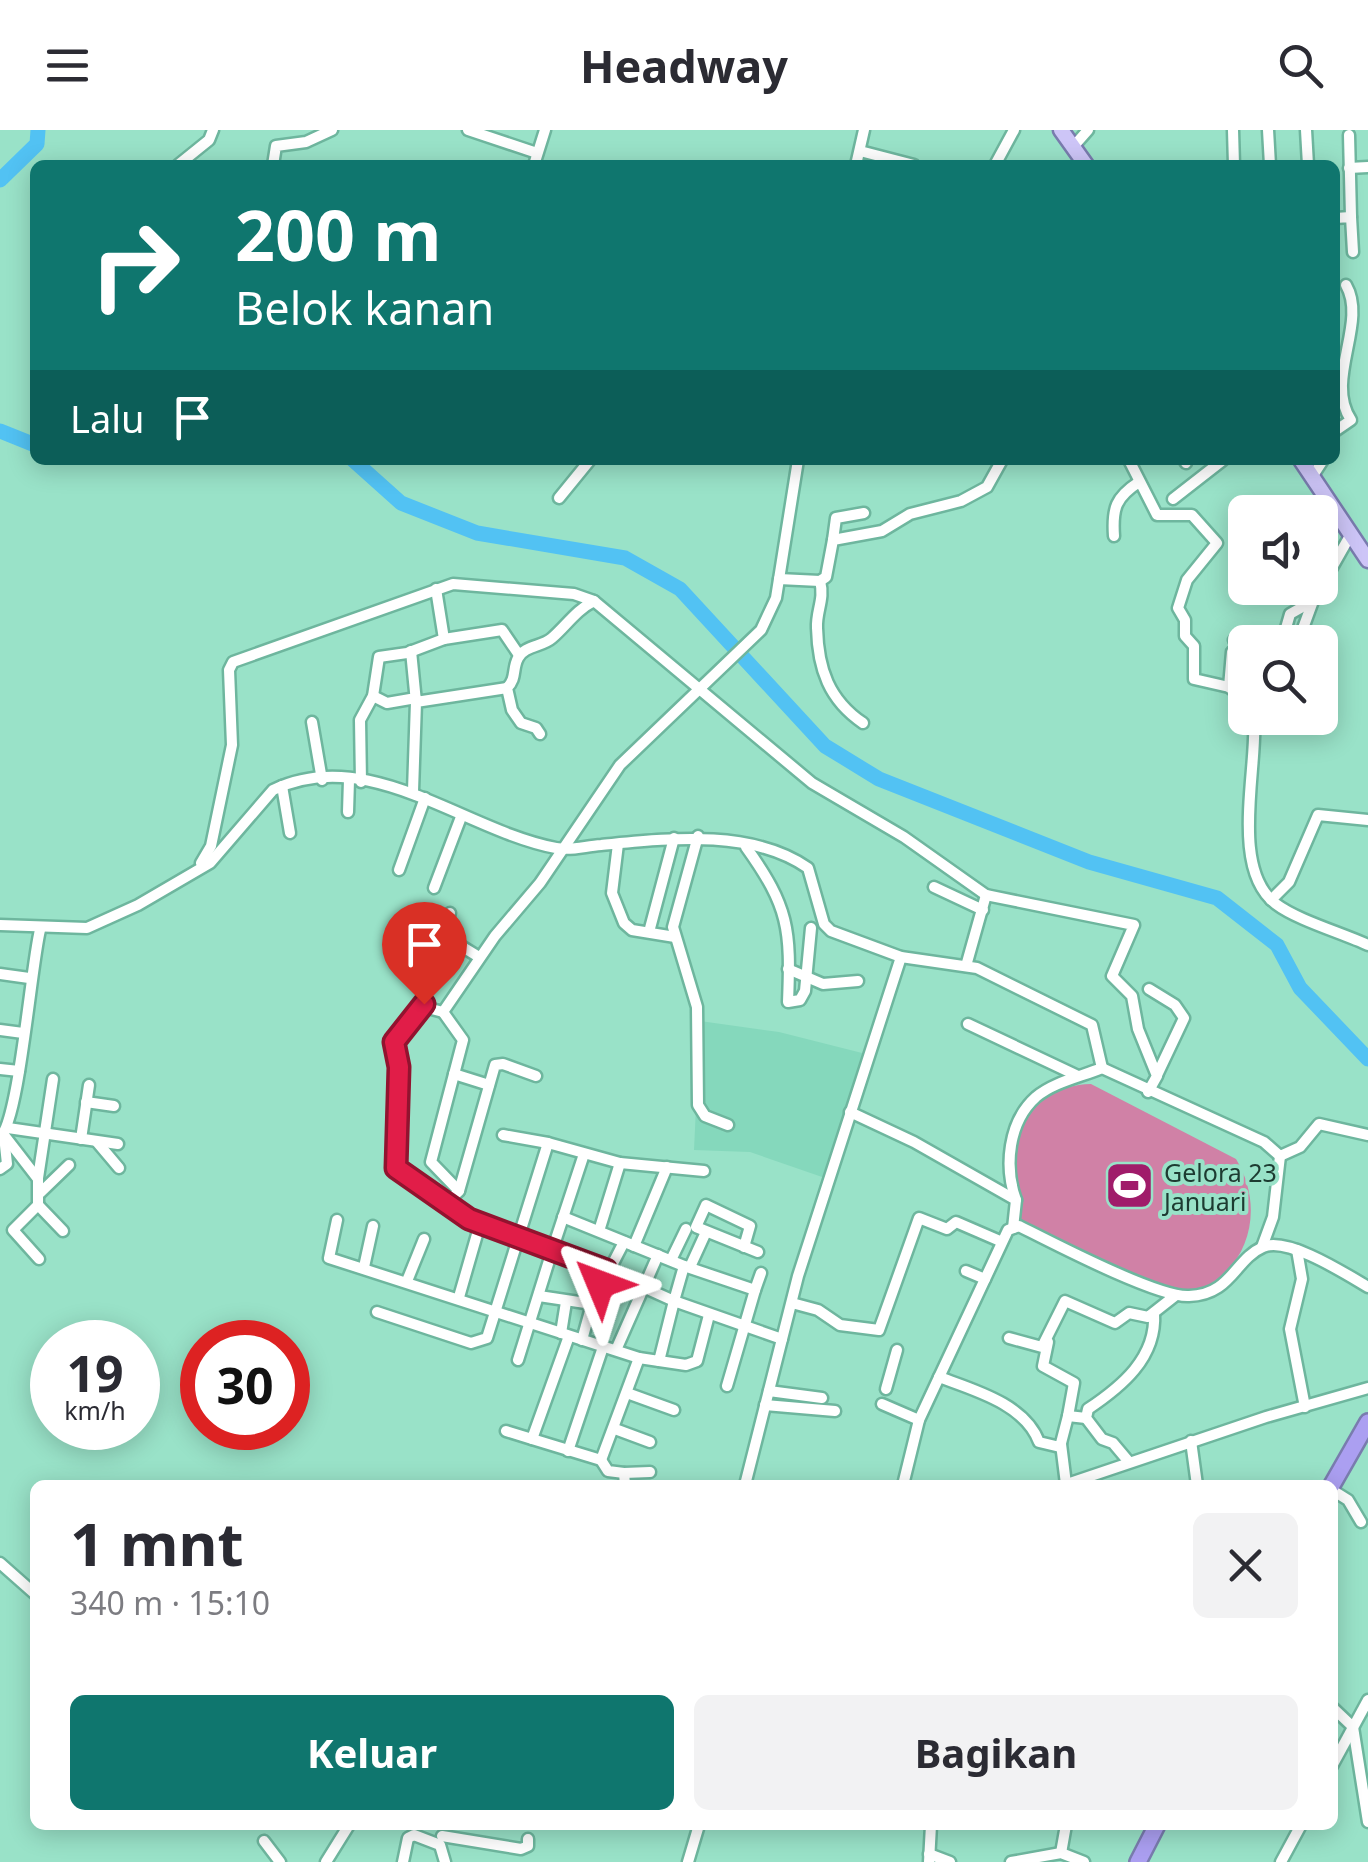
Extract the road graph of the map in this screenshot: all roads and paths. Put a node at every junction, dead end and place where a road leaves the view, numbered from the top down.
1 (213, 130) edge
2 (332, 130) edge
3 (468, 130) edge
4 (545, 130) edge
5 (864, 130) edge
6 (1014, 130) edge
7 (1060, 130) edge
8 (1088, 130) edge
9 (1233, 130) edge
10 (1268, 130) edge
11 (1306, 130) edge
12 (1349, 135) dead end
13 (1074, 148) junction
14 (860, 151) junction
15 (536, 159) edge
16 (184, 160) edge
17 (274, 160) edge
18 (857, 160) edge
19 (895, 160) edge
20 (997, 160) edge
21 (1082, 160) edge
22 (1234, 160) edge
23 (1270, 160) edge
24 (1308, 160) edge
25 (1368, 167) edge
26 (1348, 168) junction
27 (1351, 217) junction
28 (1340, 218) edge
29 (1353, 252) dead end
30 (1346, 285) dead end
31 (1340, 392) edge
32 (1340, 392) edge
33 (1340, 428) edge
34 (586, 465) edge
35 (797, 465) edge
36 (999, 465) edge
37 (1132, 465) edge
38 (1217, 465) edge
39 (1304, 465) edge
40 (1320, 465) edge
41 (1312, 477) junction
42 (1140, 482) junction
43 (559, 498) dead end
44 (1174, 499) dead end
45 (864, 512) dead end
46 (1351, 534) junction
47 (1114, 536) dead end
48 (832, 540) junction
49 (1338, 557) edge
50 (1368, 560) edge
51 (780, 579) junction
52 (820, 581) junction
53 (436, 589) junction
54 (594, 600) junction
55 (1305, 605) edge
56 (1287, 625) edge
57 (444, 639) junction
58 (412, 651) junction
59 (519, 655) junction
60 (1228, 687) edge
61 (508, 688) junction
62 (698, 688) junction
63 (373, 696) junction
64 (416, 700) junction
65 (312, 722) dead end
66 (862, 723) dead end
67 (540, 734) dead end
68 (1253, 735) edge
69 (322, 780) junction
70 (355, 781) junction
71 (282, 786) junction
72 (412, 792) junction
73 (425, 798) junction
74 (348, 812) dead end
75 (461, 817) junction
76 (1368, 820) edge
77 (290, 833) dead end
78 (698, 836) junction
79 (674, 838) junction
80 (618, 844) junction
81 (746, 846) junction
82 (559, 849) junction
83 (399, 870) dead end
84 (934, 887) dead end
85 (168, 888) junction
86 (434, 888) dead end
87 (986, 896) junction
88 (1271, 900) junction
89 (983, 910) junction
90 (450, 913) dead end
91 (824, 924) junction
92 (0, 926) edge
93 (811, 928) junction
94 (40, 930) junction
95 (789, 930) junction
96 (650, 932) junction
97 (675, 937) junction
98 (1368, 945) edge
99 (479, 957) junction
100 (900, 957) junction
101 (966, 966) junction
102 (788, 968) junction
103 (0, 974) edge
104 (30, 978) junction
105 (808, 979) junction
106 (858, 980) dead end
107 (1149, 989) dead end
108 (443, 1012) junction
109 (968, 1024) dead end
110 (0, 1030) edge
111 (23, 1033) junction
112 (0, 1068) edge
113 (1102, 1068) junction
114 (19, 1071) junction
115 (454, 1074) junction
116 (536, 1076) dead end
117 (1157, 1076) junction
118 (1079, 1077) junction
119 (52, 1079) dead end
120 (489, 1085) junction
121 (89, 1086) dead end
122 (1148, 1092) junction
123 (86, 1102) junction
124 (114, 1106) dead end
125 (6, 1107) edge
126 (850, 1112) junction
127 (728, 1125) dead end
128 (4, 1133) edge
129 (46, 1134) junction
130 (503, 1134) dead end
131 (1368, 1135) edge
132 (81, 1139) junction
133 (96, 1141) junction
134 (548, 1143) junction
135 (118, 1144) dead end
136 (584, 1154) junction
137 (1280, 1156) junction
138 (620, 1163) junction
139 (68, 1164) dead end
140 (119, 1168) dead end
141 (667, 1168) junction
142 (0, 1169) edge
143 (704, 1171) dead end
144 (38, 1178) junction
145 (459, 1191) junction
146 (38, 1199) junction
147 (1016, 1200) junction
148 (446, 1204) junction
149 (906, 1211) dead end
150 (1272, 1216) junction
151 (563, 1218) junction
152 (920, 1218) junction
153 (337, 1220) dead end
154 (480, 1224) junction
155 (374, 1226) dead end
156 (1013, 1228) junction
157 (686, 1229) dead end
158 (63, 1230) dead end
159 (599, 1232) junction
160 (706, 1232) junction
161 (518, 1238) junction
162 (424, 1239) dead end
163 (1000, 1242) junction
164 (629, 1244) junction
165 (1262, 1246) junction
166 (744, 1247) junction
167 (1293, 1248) junction
168 (552, 1251) junction
169 (758, 1252) dead end
170 (658, 1255) junction
171 (39, 1259) dead end
172 (671, 1260) junction
173 (364, 1267) junction
174 (687, 1267) junction
175 (606, 1270) junction
176 (966, 1271) dead end
177 (761, 1273) dead end
178 (985, 1279) junction
179 (406, 1281) junction
180 (643, 1287) junction
181 (1368, 1287) edge
182 (756, 1290) junction
183 (1176, 1294) junction
184 (539, 1296) junction
185 (459, 1297) junction
186 (674, 1301) junction
187 (566, 1302) junction
188 (792, 1303) junction
189 (592, 1304) junction
190 (494, 1310) junction
191 (377, 1312) dead end
192 (1154, 1314) junction
193 (709, 1315) junction
194 (532, 1323) junction
195 (745, 1326) junction
196 (565, 1334) junction
197 (1010, 1338) dead end
198 (782, 1339) junction
199 (582, 1340) junction
200 (1048, 1340) junction
201 (604, 1347) junction
202 (616, 1350) junction
203 (897, 1350) dead end
204 (639, 1358) junction
205 (518, 1360) dead end
206 (659, 1360) junction
207 (939, 1376) junction
208 (727, 1386) dead end
209 (1368, 1388) edge
210 (769, 1390) junction
211 (886, 1390) dead end
212 (627, 1393) junction
213 (822, 1398) dead end
214 (882, 1404) dead end
215 (765, 1405) junction
216 (1305, 1407) junction
217 (674, 1410) dead end
218 (835, 1412) dead end
219 (1068, 1416) junction
220 (1086, 1418) junction
221 (919, 1420) junction
222 (1368, 1422) edge
223 (615, 1429) junction
224 (506, 1431) dead end
225 (532, 1439) junction
226 (1191, 1441) junction
227 (650, 1442) dead end
228 (1061, 1444) junction
229 (568, 1451) junction
230 (601, 1460) junction
231 (1129, 1462) junction
232 (650, 1472) dead end
233 (624, 1479) edge
234 (745, 1480) edge
235 (904, 1480) edge
236 (1065, 1480) edge
237 (1079, 1480) edge
238 (1196, 1480) edge
239 (1336, 1480) edge
240 (1338, 1492) edge
241 (1362, 1522) dead end
242 (0, 1562) edge
243 (30, 1589) edge
244 (1368, 1700) edge
245 (1338, 1713) edge
246 (1353, 1727) junction
247 (1338, 1755) edge
248 (1368, 1822) edge
249 (345, 1830) edge
250 (406, 1830) edge
251 (698, 1830) edge
252 (931, 1830) edge
253 (1065, 1830) edge
254 (1154, 1830) edge
255 (1298, 1830) edge
256 (442, 1835) edge
257 (408, 1838) junction
258 (528, 1838) dead end
259 (264, 1841) dead end
260 (1062, 1853) junction
261 (929, 1858) edge
262 (280, 1862) edge
263 (326, 1862) edge
264 (403, 1862) edge
265 (444, 1862) edge
266 (688, 1862) edge
267 (950, 1862) edge
268 (1011, 1862) edge
269 (1084, 1862) edge
270 (1138, 1862) edge
271 (1281, 1862) edge

1 - 16 street
2 - 17 street
3 - 15 street
4 - 15 street
5 - 14 street
6 - 20 street
7 - 13 main road
8 - 13 street
9 - 22 street
10 - 23 street
11 - 24 street
12 - 26 street
13 - 21 main road
14 - 18 street
14 - 19 street
25 - 26 street
26 - 27 street
27 - 28 street
27 - 29 street
30 - 32 street
31 - 33 street
34 - 43 street
35 - 51 street
36 - 48 street
37 - 42 street
38 - 44 street
39 - 41 main road
40 - 41 street
41 - 46 main road
42 - 47 street
42 - 60 street
45 - 48 street
46 - 49 street
46 - 50 main road
48 - 52 street
51 - 52 street
51 - 62 street
52 - 66 street
53 - 54 street
53 - 57 street
53 - 85 street
54 - 59 street
54 - 62 street
55 - 56 street
57 - 58 street
57 - 59 street
58 - 63 street
58 - 64 street
59 - 61 street
61 - 64 street
61 - 67 street
62 - 82 street
62 - 87 street
63 - 64 street
63 - 70 street
64 - 72 street
65 - 69 street
68 - 88 street
69 - 70 street
69 - 71 street
70 - 72 street
70 - 74 street
71 - 77 street
71 - 85 street
72 - 73 street
73 - 75 street
73 - 83 street
75 - 82 street
75 - 86 street
76 - 88 street
78 - 79 street
78 - 81 street
78 - 97 street
79 - 80 street
79 - 96 street
80 - 82 street
80 - 96 street
81 - 91 street
81 - 95 street
82 - 99 street
84 - 89 street
85 - 94 street
87 - 89 street
87 - 117 street
88 - 98 street
89 - 101 street
90 - 99 street
91 - 93 street
91 - 100 street
92 - 94 street
93 - 95 street
93 - 105 street
94 - 104 street
95 - 102 street
96 - 97 street
97 - 127 street
99 - 108 street
100 - 101 street
100 - 126 street
101 - 113 street
102 - 105 street
102 - 105 street
103 - 104 street
104 - 111 street
105 - 106 street
107 - 117 street
108 - 115 street
108 - 148 street
109 - 118 street
110 - 111 street
111 - 114 street
112 - 114 street
113 - 118 street
113 - 122 street
114 - 125 street
115 - 120 street
115 - 145 street
116 - 120 street
117 - 122 street
118 - 147 street
119 - 129 street
120 - 145 street
121 - 123 street
122 - 137 street
123 - 124 street
123 - 132 street
125 - 128 street
126 - 147 street
126 - 188 street
128 - 129 street
128 - 142 street
128 - 144 street
129 - 132 street
129 - 144 street
130 - 134 street
131 - 137 street
132 - 133 street
133 - 135 street
133 - 140 street
134 - 136 street
134 - 161 street
136 - 138 street
136 - 151 street
137 - 150 street
138 - 141 street
138 - 159 street
139 - 146 street
141 - 143 street
141 - 164 street
144 - 146 street
145 - 148 street
146 - 158 street
146 - 171 street
147 - 156 street
148 - 154 street
149 - 152 street
150 - 165 street
150 - 167 street
151 - 159 street
151 - 168 street
152 - 163 street
152 - 188 street
153 - 173 street
154 - 161 street
154 - 185 street
155 - 173 street
156 - 163 street
156 - 183 street
157 - 172 street
159 - 164 street
160 - 166 street
160 - 166 street
160 - 174 street
161 - 168 street
161 - 190 street
162 - 179 street
163 - 178 street
164 - 170 street
164 - 175 street
165 - 167 street
165 - 183 street
166 - 169 street
167 - 181 street
167 - 216 street
168 - 175 street
168 - 184 street
170 - 172 street
170 - 180 street
172 - 174 street
173 - 179 street
174 - 182 street
174 - 186 street
175 - 189 street
176 - 178 street
177 - 182 street
178 - 207 street
179 - 185 street
180 - 186 street
180 - 202 street
182 - 195 street
183 - 192 street
184 - 187 street
184 - 194 street
185 - 190 street
186 - 193 street
186 - 206 street
187 - 189 street
187 - 196 street
188 - 198 street
189 - 199 street
190 - 191 street
190 - 194 street
192 - 200 street
192 - 220 street
193 - 195 street
193 - 206 street
194 - 196 street
194 - 205 street
195 - 198 street
195 - 208 street
196 - 199 street
196 - 225 street
197 - 200 street
198 - 210 street
199 - 201 street
200 - 219 street
201 - 202 street
201 - 229 street
202 - 204 street
203 - 211 street
204 - 206 street
204 - 212 street
207 - 221 street
207 - 228 street
209 - 216 street
210 - 213 street
210 - 215 street
212 - 217 street
212 - 223 street
214 - 221 street
215 - 218 street
215 - 234 street
216 - 226 street
219 - 220 street
219 - 228 street
220 - 231 street
221 - 235 street
222 - 239 highway
223 - 227 street
223 - 230 street
224 - 225 street
225 - 229 street
226 - 231 street
226 - 238 street
228 - 236 street
229 - 230 street
230 - 233 street
231 - 237 street
232 - 233 street
240 - 241 street
242 - 243 street
244 - 246 street
245 - 246 street
246 - 247 street
246 - 248 street
249 - 263 street
250 - 257 street
251 - 266 street
252 - 261 street
253 - 260 street
254 - 270 highway
255 - 271 street
256 - 257 street
256 - 258 street
256 - 265 street
257 - 264 street
259 - 262 street
260 - 268 street
260 - 269 street
261 - 267 street

